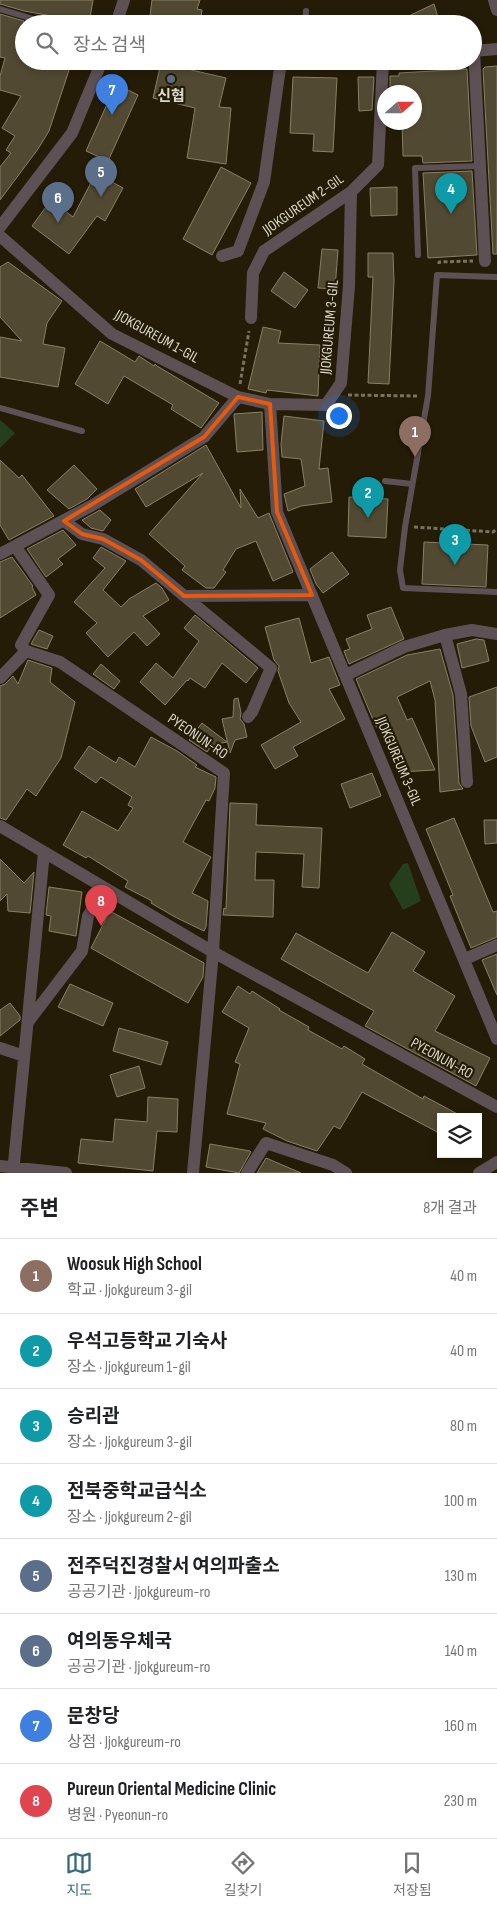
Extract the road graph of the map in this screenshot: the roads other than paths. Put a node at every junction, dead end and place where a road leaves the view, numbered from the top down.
1 (124, 0) edge
2 (494, 0) edge
3 (0, 9) edge
4 (497, 10) edge
5 (306, 11) dead end
6 (20, 15) edge
7 (119, 15) edge
8 (306, 15) edge
9 (497, 49) edge
10 (482, 50) edge
11 (98, 70) edge
12 (280, 70) edge
13 (383, 70) edge
14 (475, 70) edge
15 (480, 166) junction
16 (351, 192) junction
17 (0, 227) edge
18 (0, 236) edge
19 (418, 255) dead end
20 (222, 256) dead end
21 (485, 261) dead end
22 (497, 277) edge
23 (251, 318) road end
24 (238, 397) junction
25 (270, 404) junction
26 (0, 408) edge
27 (82, 431) dead end
28 (385, 481) dead end
29 (412, 484) junction
30 (64, 520) junction
31 (15, 546) junction
32 (0, 554) edge
33 (497, 592) edge
34 (312, 595) junction
35 (184, 596) junction
36 (497, 634) edge
37 (445, 636) junction
38 (26, 651) junction
39 (346, 676) junction
40 (0, 678) edge
41 (248, 717) dead end
42 (467, 782) dead end
43 (0, 826) edge
44 (44, 852) junction
45 (106, 888) junction
46 (497, 946) edge
47 (213, 952) junction
48 (464, 959) junction
49 (28, 1022) junction
50 (497, 1039) edge
51 (0, 1048) edge
52 (24, 1056) junction
53 (497, 1107) edge
54 (497, 1162) edge
55 (0, 1166) edge
56 (13, 1170) edge
57 (66, 1173) edge
58 (193, 1173) edge
59 (247, 1173) edge
60 (346, 1173) edge
61 (479, 1173) edge

1 - 7 street
2 - 4 street
3 - 6 lane
5 - 8 lane
9 - 10 street
11 - 17 street
12 - 20 street, JJOKGUREUM 2-GIL
13 - 16 street, JJOKGUREUM 2-GIL
14 - 15 street
15 - 19 lane
15 - 21 street
16 - 23 street, JJOKGUREUM 2-GIL
16 - 25 street, JJOKGUREUM 3-GIL
18 - 24 street, JJOKGUREUM 1-GIL
22 - 29 lane
24 - 25 street, JJOKGUREUM 1-GIL
24 - 30 street
25 - 34 street
26 - 27 lane
28 - 29 lane
29 - 33 lane
30 - 31 street
30 - 35 street
31 - 32 street
31 - 38 street
34 - 35 street
34 - 39 street
35 - 41 street
36 - 37 street
37 - 39 street
37 - 42 street
38 - 40 street
38 - 47 street, PYEONUN-RO
39 - 48 street, JJOKGUREUM 3-GIL
43 - 44 street, PYEONUN-RO
44 - 45 street, PYEONUN-RO
44 - 49 street
45 - 47 street, PYEONUN-RO
45 - 49 street
46 - 48 street
47 - 53 street, PYEONUN-RO
47 - 58 street, PYEONUN-RO
48 - 50 street, JJOKGUREUM 3-GIL
49 - 52 street
51 - 52 street
52 - 56 street
54 - 61 street
55 - 56 street
56 - 57 street
59 - 60 street

